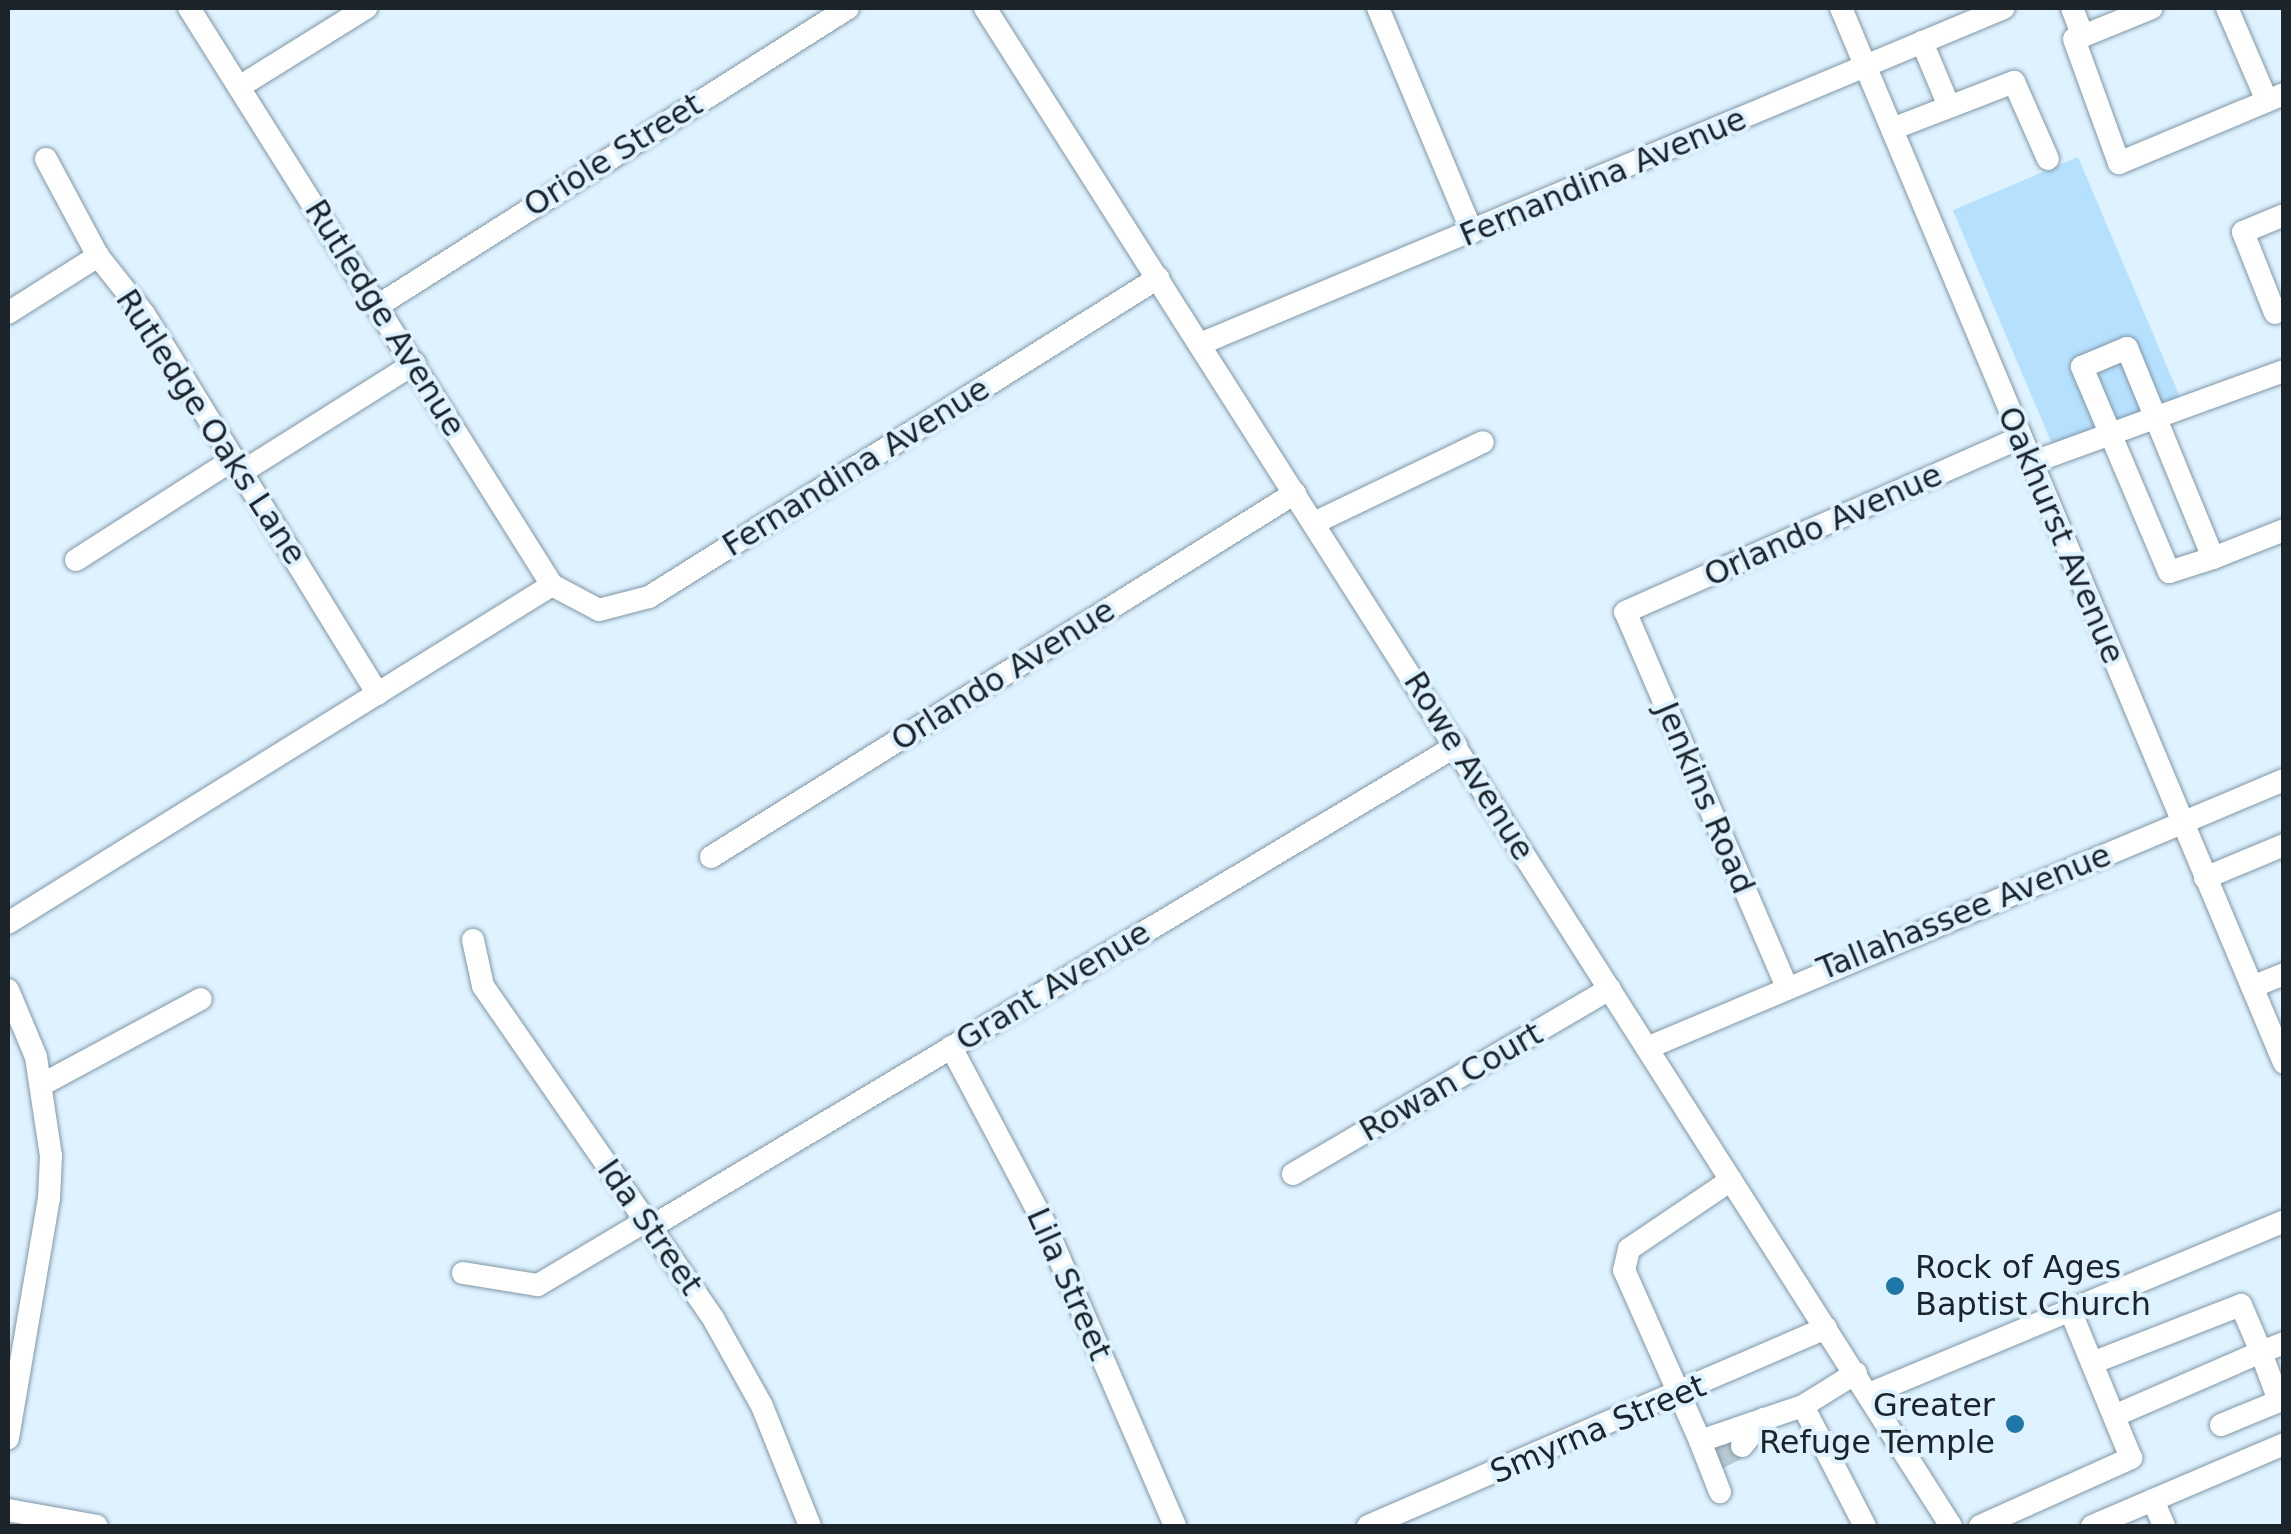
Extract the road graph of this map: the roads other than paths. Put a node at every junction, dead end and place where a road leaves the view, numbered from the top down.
1 (189, 8) edge
2 (366, 8) edge
3 (848, 8) edge
4 (985, 8) edge
5 (1378, 8) edge
6 (1840, 8) edge
7 (2004, 8) edge
8 (2072, 8) edge
9 (2152, 8) edge
10 (2228, 8) edge
11 (2083, 36) junction
12 (1922, 42) junction
13 (1865, 66) junction
14 (239, 87) junction
15 (2275, 98) edge
16 (1948, 104) junction
17 (1892, 129) junction
18 (2048, 158) dead end
19 (46, 160) dead end
20 (2284, 215) edge
21 (1472, 232) junction
22 (98, 256) junction
23 (1158, 278) junction
24 (379, 306) junction
25 (2275, 312) dead end
26 (8, 313) edge
27 (1200, 344) junction
28 (415, 363) junction
29 (2284, 372) edge
30 (2160, 421) junction
31 (2112, 436) junction
32 (2020, 438) junction
33 (1483, 442) dead end
34 (2030, 463) junction
35 (238, 466) junction
36 (1295, 493) junction
37 (1314, 523) junction
38 (2284, 530) edge
39 (2213, 558) junction
40 (76, 560) dead end
41 (552, 585) junction
42 (1625, 612) joint
43 (378, 694) junction
44 (1456, 746) junction
45 (2284, 780) edge
46 (2182, 823) junction
47 (2284, 845) edge
48 (711, 857) dead end
49 (2205, 878) junction
50 (8, 923) edge
51 (473, 940) dead end
52 (2284, 974) edge
53 (1786, 985) junction
54 (2252, 986) junction
55 (1610, 989) junction
56 (8, 990) edge
57 (201, 999) dead end
58 (952, 1047) junction
59 (1647, 1048) junction
60 (2284, 1062) edge
61 (43, 1084) junction
62 (1293, 1174) dead end
63 (1732, 1180) junction
64 (2284, 1222) edge
65 (649, 1224) junction
66 (463, 1273) dead end
67 (2070, 1310) junction
68 (1826, 1328) junction
69 (2284, 1343) edge
70 (2261, 1352) junction
71 (2092, 1363) junction
72 (1856, 1373) junction
73 (1869, 1394) junction
74 (1682, 1395) junction
75 (2281, 1400) edge
76 (1803, 1406) junction
77 (2114, 1416) junction
78 (1764, 1420) junction
79 (2221, 1425) dead end
80 (8, 1439) edge
81 (2284, 1444) edge
82 (1742, 1446) tunnel mouth
83 (1708, 1454) junction
84 (1720, 1492) dead end
85 (2153, 1500) junction
86 (8, 1510) edge
87 (97, 1526) edge
88 (810, 1526) edge
89 (1175, 1526) edge
90 (1368, 1526) edge
91 (1865, 1526) edge
92 (1951, 1526) edge
93 (1980, 1526) edge
94 (2094, 1526) edge
95 (2164, 1526) edge

1 - 14 street, Rutledge Avenue
2 - 14 street
3 - 24 street, Oriole Street
4 - 23 street, Rowe Avenue
5 - 21 street
6 - 13 street, Oakhurst Avenue
7 - 12 street, Fernandina Avenue
8 - 11 street
9 - 11 street
10 - 15 street
11 - 15 street
12 - 13 street, Fernandina Avenue
12 - 16 street
13 - 17 street, Oakhurst Avenue
13 - 21 street, Fernandina Avenue
14 - 24 street, Rutledge Avenue
16 - 17 street
16 - 18 street
17 - 32 street, Oakhurst Avenue
19 - 22 street, Rutledge Oaks Lane
20 - 25 street
21 - 27 street, Fernandina Avenue
22 - 26 street
22 - 35 street, Rutledge Oaks Lane
23 - 27 street, Rowe Avenue
23 - 41 street, Fernandina Avenue
24 - 28 street, Rutledge Avenue
27 - 36 street, Rowe Avenue
28 - 35 street
28 - 41 street, Rutledge Avenue
29 - 30 street
30 - 31 street
30 - 31 street
30 - 39 street
31 - 34 street
31 - 39 street
32 - 34 street, Oakhurst Avenue
32 - 42 street, Orlando Avenue
33 - 37 street
34 - 46 street, Oakhurst Avenue
35 - 40 street
35 - 43 street, Rutledge Oaks Lane
36 - 37 street, Rowe Avenue
36 - 48 street, Orlando Avenue
37 - 44 street, Rowe Avenue
38 - 39 street
41 - 43 street
42 - 53 street, Jenkins Road
43 - 50 street
44 - 55 street, Rowe Avenue
44 - 58 street, Grant Avenue
45 - 46 street, Tallahassee Avenue
46 - 49 street, Oakhurst Avenue
46 - 53 street, Tallahassee Avenue
47 - 49 street
49 - 54 street, Oakhurst Avenue
51 - 65 street, Ida Street
52 - 54 street
53 - 59 street, Tallahassee Avenue
54 - 60 street, Oakhurst Avenue
55 - 59 street, Rowe Avenue
55 - 62 street, Rowan Court
56 - 61 street
57 - 61 street
58 - 65 street, Grant Avenue
58 - 89 street, Lila Street
59 - 63 street, Rowe Avenue
61 - 80 street
63 - 68 street, Rowe Avenue
63 - 74 street
64 - 67 street
65 - 66 street, Grant Avenue
65 - 88 street, Ida Street
67 - 71 street
67 - 73 street
68 - 72 street, Rowe Avenue
68 - 74 street, Smyrna Street
69 - 70 street
70 - 71 street
70 - 75 street
70 - 77 street
71 - 77 street
72 - 73 street, Rowe Avenue
72 - 76 street
73 - 92 street, Rowe Avenue
74 - 83 street
74 - 90 street, Smyrna Street
75 - 79 street
76 - 78 street
76 - 91 street
77 - 93 street
78 - 82 street
78 - 83 street
81 - 85 street
83 - 84 street
85 - 94 street
85 - 95 street
86 - 87 street

